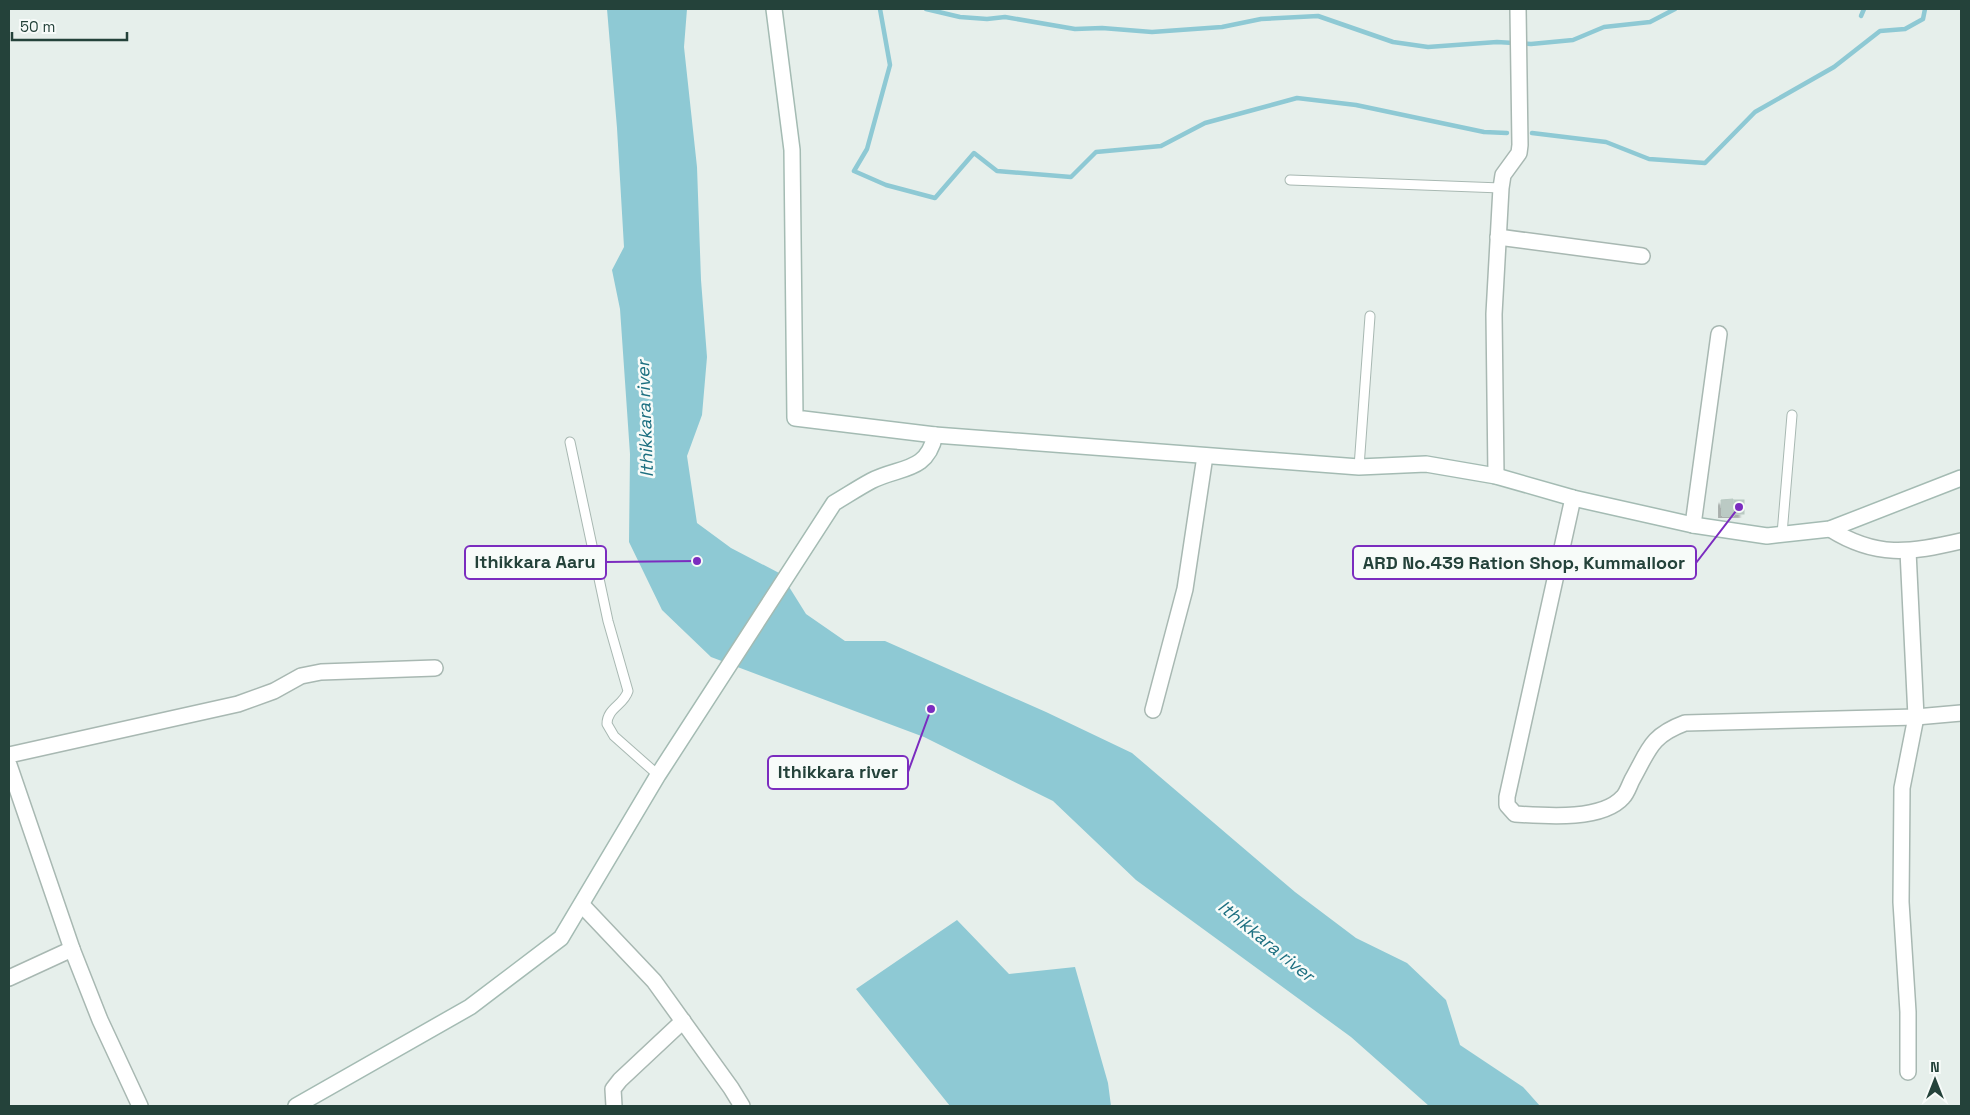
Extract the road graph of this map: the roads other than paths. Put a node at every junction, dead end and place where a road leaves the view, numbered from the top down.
1 (774, 9) edge
2 (1518, 9) edge
3 (1290, 180) dead end
4 (1501, 188) junction
5 (1498, 237) junction
6 (1642, 256) dead end
7 (1370, 316) dead end
8 (1719, 334) dead end
9 (1792, 415) dead end
10 (935, 435) junction
11 (570, 442) dead end
12 (1205, 456) junction
13 (1359, 466) junction
14 (1496, 476) junction
15 (1961, 478) edge
16 (1573, 498) junction
17 (1693, 524) junction
18 (1830, 529) junction
19 (1782, 534) junction
20 (1961, 541) edge
21 (1908, 551) junction
22 (435, 668) dead end
23 (1153, 710) dead end
24 (1961, 713) edge
25 (1916, 717) junction
26 (9, 755) edge
27 (9, 765) edge
28 (658, 775) junction
29 (582, 905) junction
30 (72, 949) junction
31 (9, 978) edge
32 (683, 1021) junction
33 (1908, 1072) dead end
34 (140, 1106) edge
35 (296, 1106) edge
36 (614, 1106) edge
37 (742, 1106) edge

1 - 10 street
2 - 4 street
3 - 4 lane
4 - 5 street
5 - 6 street
5 - 14 street
7 - 13 lane
8 - 17 street
9 - 19 lane
10 - 12 street
10 - 28 street
11 - 28 lane
12 - 13 street
12 - 23 street
13 - 14 street
14 - 16 street
15 - 18 street
16 - 17 street
16 - 25 street
17 - 19 street
18 - 19 street
18 - 21 street
20 - 21 street
21 - 25 street
22 - 26 street
24 - 25 street
25 - 33 street
27 - 30 street
28 - 29 street
29 - 32 street
29 - 35 street
30 - 31 street
30 - 34 street
32 - 36 street
32 - 37 street

